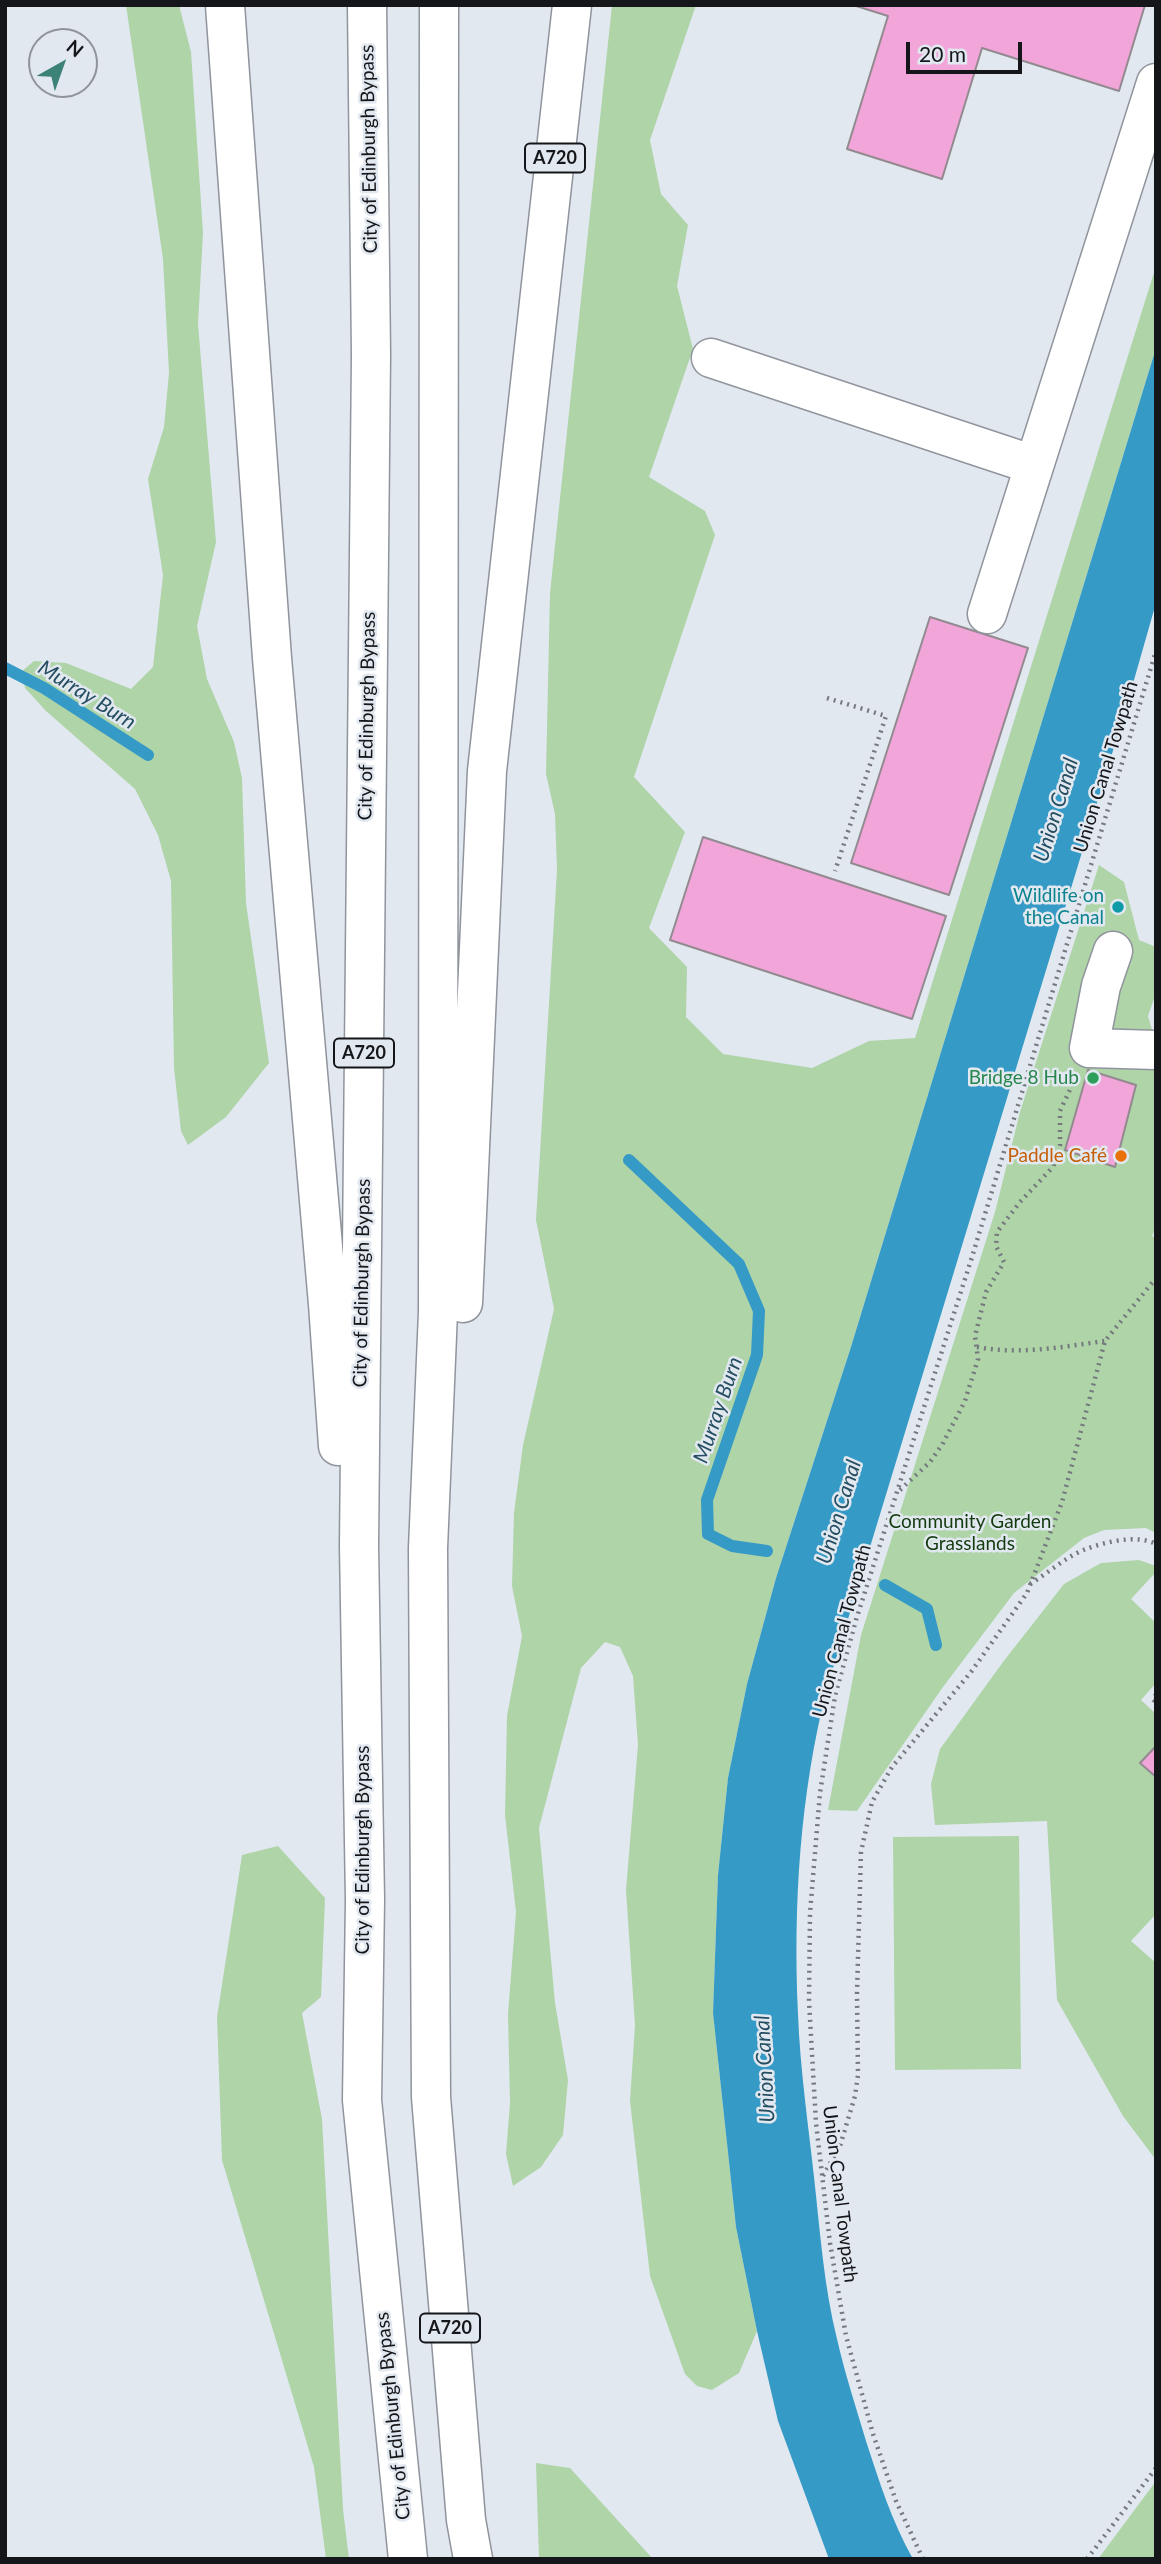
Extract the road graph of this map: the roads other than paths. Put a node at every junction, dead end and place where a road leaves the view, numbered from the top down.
1 (225, 5) edge
2 (367, 5) edge
3 (439, 5) edge
4 (572, 5) edge
5 (1156, 83) edge
6 (711, 358) dead end
7 (1034, 465) junction
8 (987, 614) dead end
9 (1113, 951) dead end
10 (1156, 1050) edge
11 (359, 1546) junction
12 (430, 1843) junction
13 (408, 2559) edge
14 (472, 2559) edge

1 - 11 main road, A720
2 - 11 main road, City of Edinburgh Bypass / A720
3 - 12 main road, A720
4 - 12 main road, A720
5 - 7 main road
6 - 7 main road
7 - 8 main road
9 - 10 main road
11 - 13 main road, City of Edinburgh Bypass / A720
12 - 14 main road, A720

